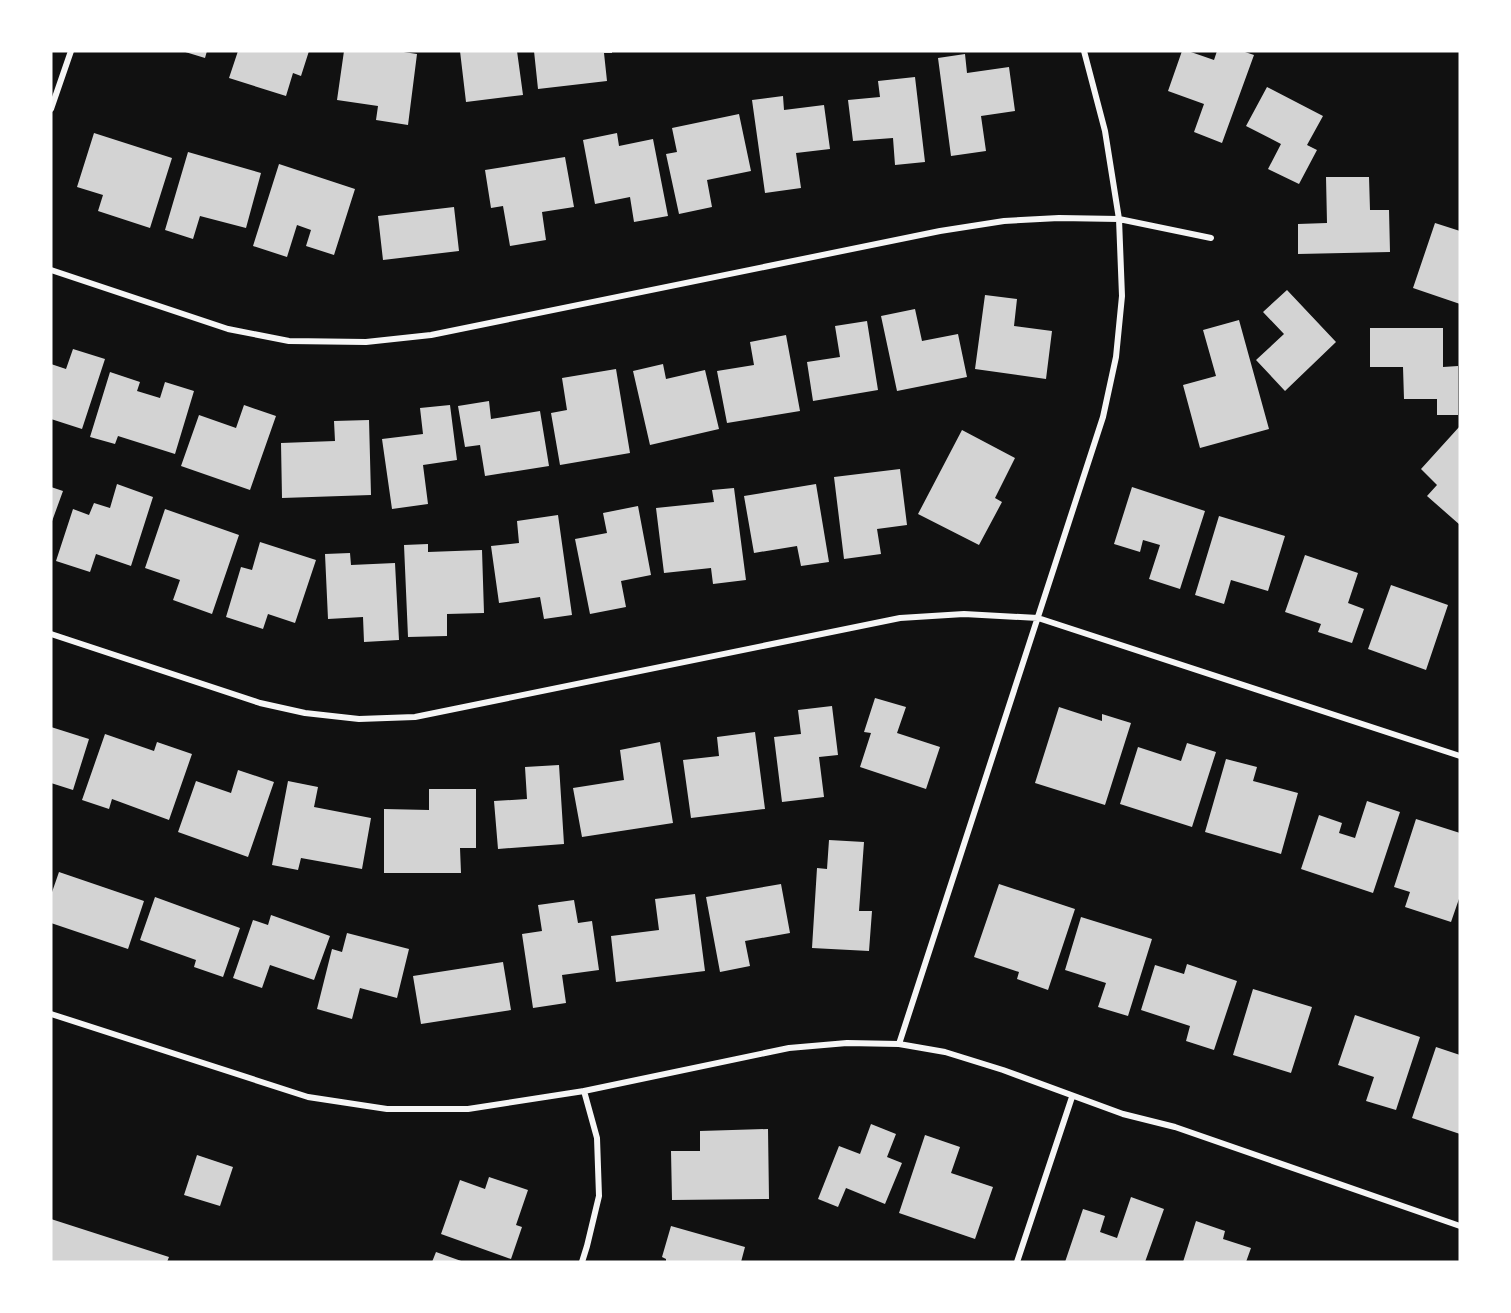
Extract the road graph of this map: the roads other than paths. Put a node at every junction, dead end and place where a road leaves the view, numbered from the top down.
1 (71, 51) edge
2 (1083, 51) edge
3 (51, 109) edge
4 (1119, 219) junction
5 (1211, 238) dead end
6 (51, 270) edge
7 (1038, 618) junction
8 (51, 634) edge
9 (1460, 756) edge
10 (51, 1014) edge
11 (899, 1044) junction
12 (584, 1091) junction
13 (1072, 1097) junction
14 (1460, 1226) edge
15 (582, 1262) edge
16 (1017, 1262) edge

1 - 3 street
2 - 4 street
4 - 5 street
4 - 6 street
4 - 7 street
7 - 8 street
7 - 9 street
7 - 11 street
10 - 12 street
11 - 12 street
11 - 13 street
12 - 15 street
13 - 14 street
13 - 16 street

